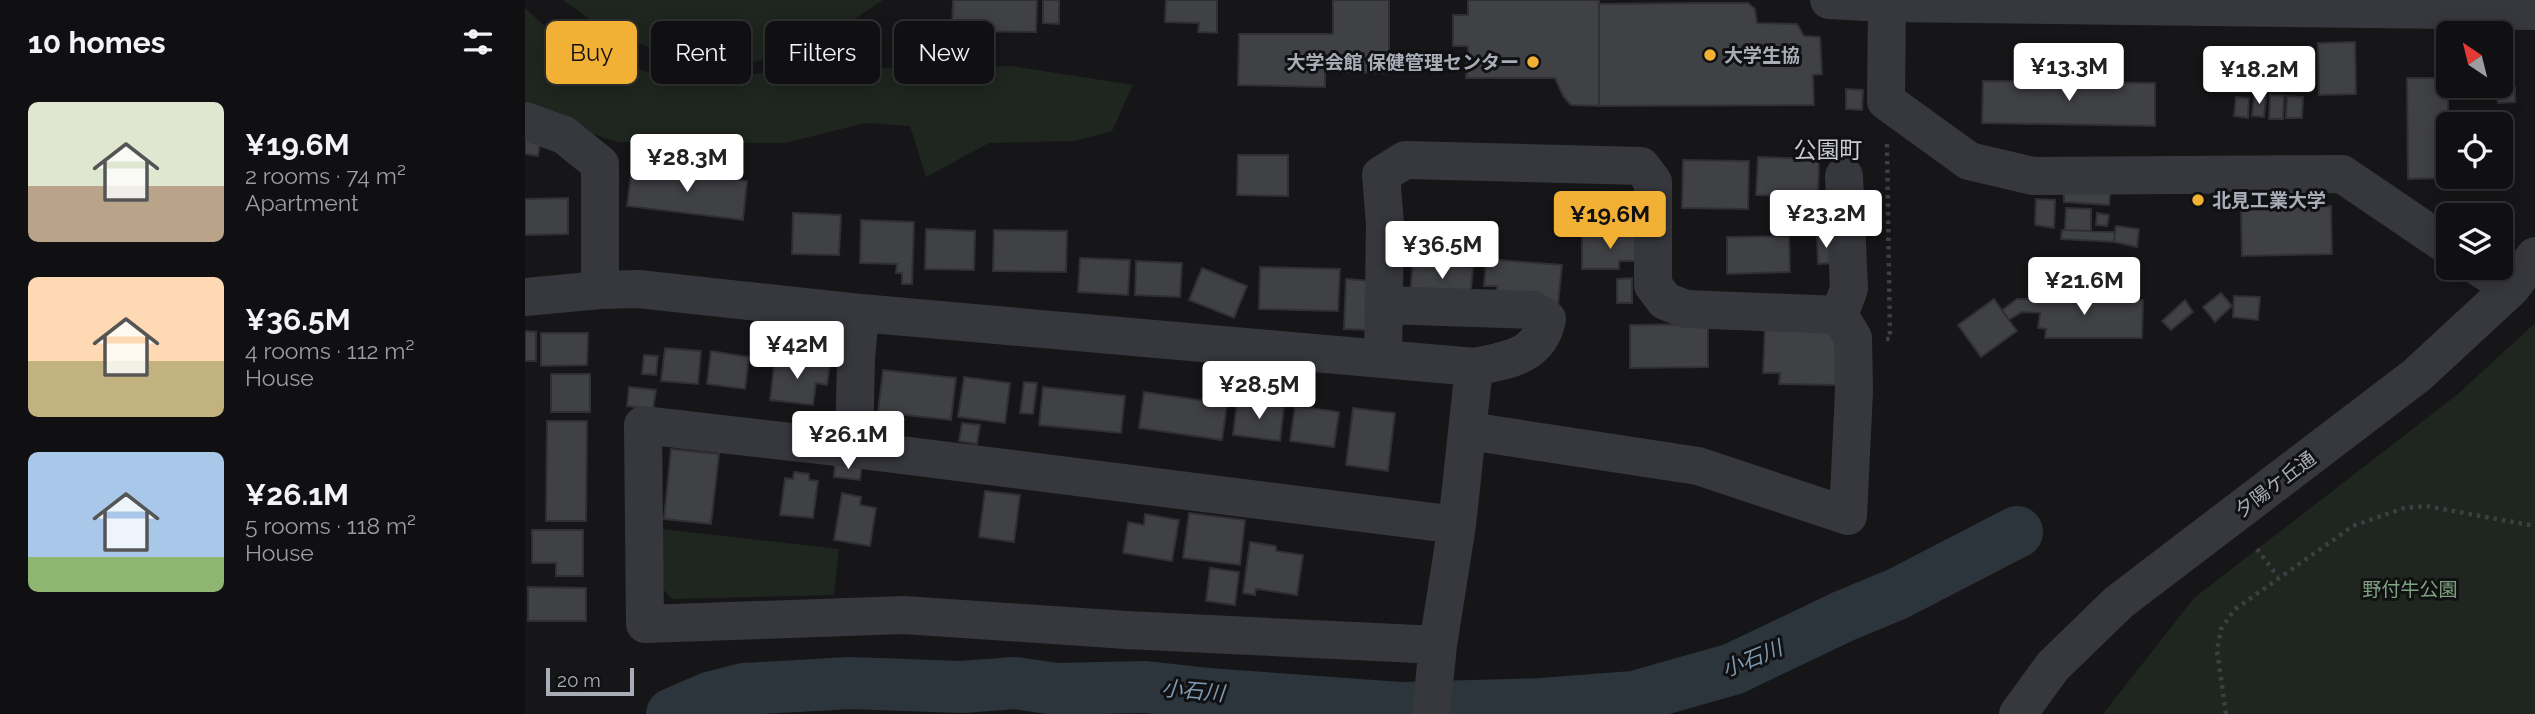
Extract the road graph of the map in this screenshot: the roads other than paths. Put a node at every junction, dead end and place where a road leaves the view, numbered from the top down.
1 (1829, 0) edge
2 (1887, 2) edge
3 (2420, 5) edge
4 (2535, 11) edge
5 (525, 121) edge
6 (1845, 176) dead end
7 (2436, 238) edge
8 (2535, 256) edge
9 (2513, 268) edge
10 (2493, 280) edge
11 (600, 290) junction
12 (525, 297) edge
13 (1384, 305) junction
14 (1839, 315) junction
15 (858, 335) junction
16 (1383, 359) junction
17 (1474, 367) junction
18 (1469, 431) junction
19 (854, 449) junction
20 (1457, 525) junction
21 (1434, 680) edge
22 (2018, 714) edge

1 - 2 street
2 - 3 street
2 - 7 street
3 - 4 street
5 - 11 street
6 - 14 street
8 - 9 street, 夕陽ケ丘通
10 - 22 street, 夕陽ケ丘通
11 - 12 street
11 - 15 street
13 - 14 street
13 - 16 street
13 - 17 street
14 - 18 street
15 - 16 street
15 - 19 street
16 - 17 street
17 - 18 street
18 - 20 street
19 - 20 street
19 - 21 street
20 - 21 street

